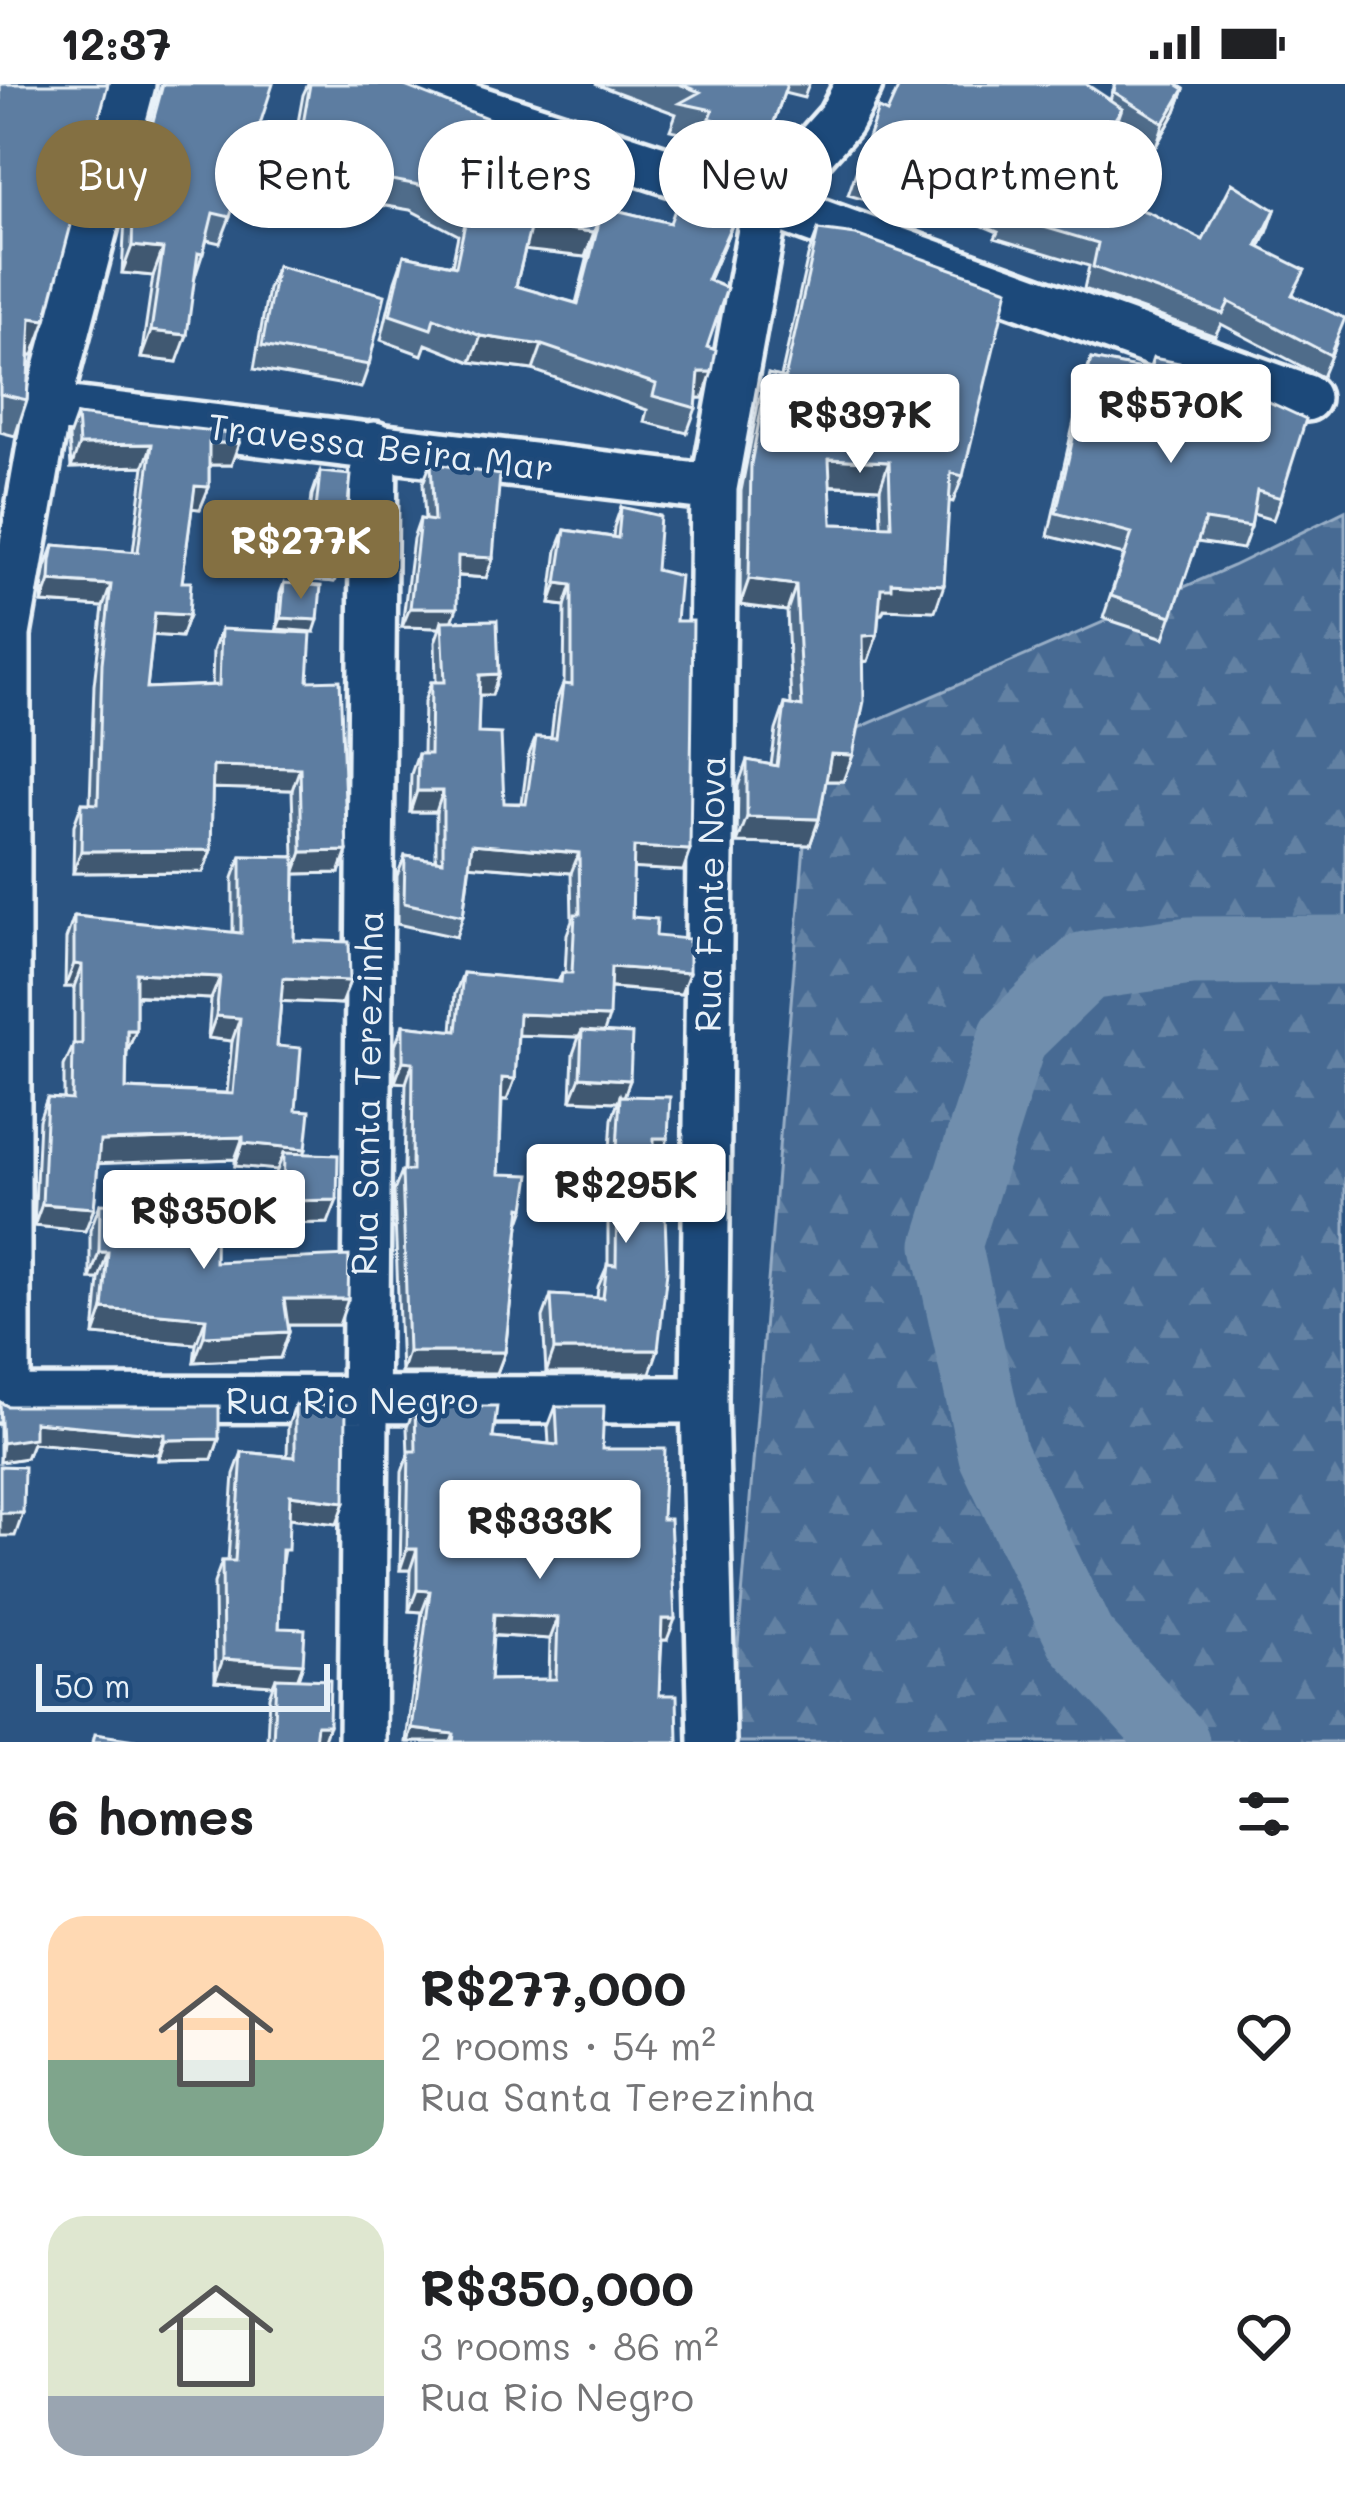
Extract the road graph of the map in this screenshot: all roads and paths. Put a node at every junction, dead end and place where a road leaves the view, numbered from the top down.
1 (132, 84) edge
2 (399, 84) edge
3 (859, 84) edge
4 (832, 129) edge
5 (659, 168) edge
6 (832, 227) edge
7 (762, 228) edge
8 (1306, 398) dead end
9 (47, 407) junction
10 (374, 445) junction
11 (715, 488) junction
12 (4, 1399) edge
13 (704, 1400) junction
14 (364, 1402) junction
15 (362, 1742) edge
16 (712, 1742) edge

1 - 9 street
2 - 5 street
3 - 4 street
6 - 8 street
7 - 11 street, Rua Fonte Nova
9 - 10 street, Travessa Beira Mar
9 - 12 street
10 - 11 street, Travessa Beira Mar
10 - 14 street, Rua Santa Terezinha
11 - 13 street, Rua Fonte Nova
12 - 14 street, Rua Rio Negro
13 - 14 street, Rua Rio Negro
13 - 16 street, Rua Fonte Nova
14 - 15 street, Rua Santa Terezinha

